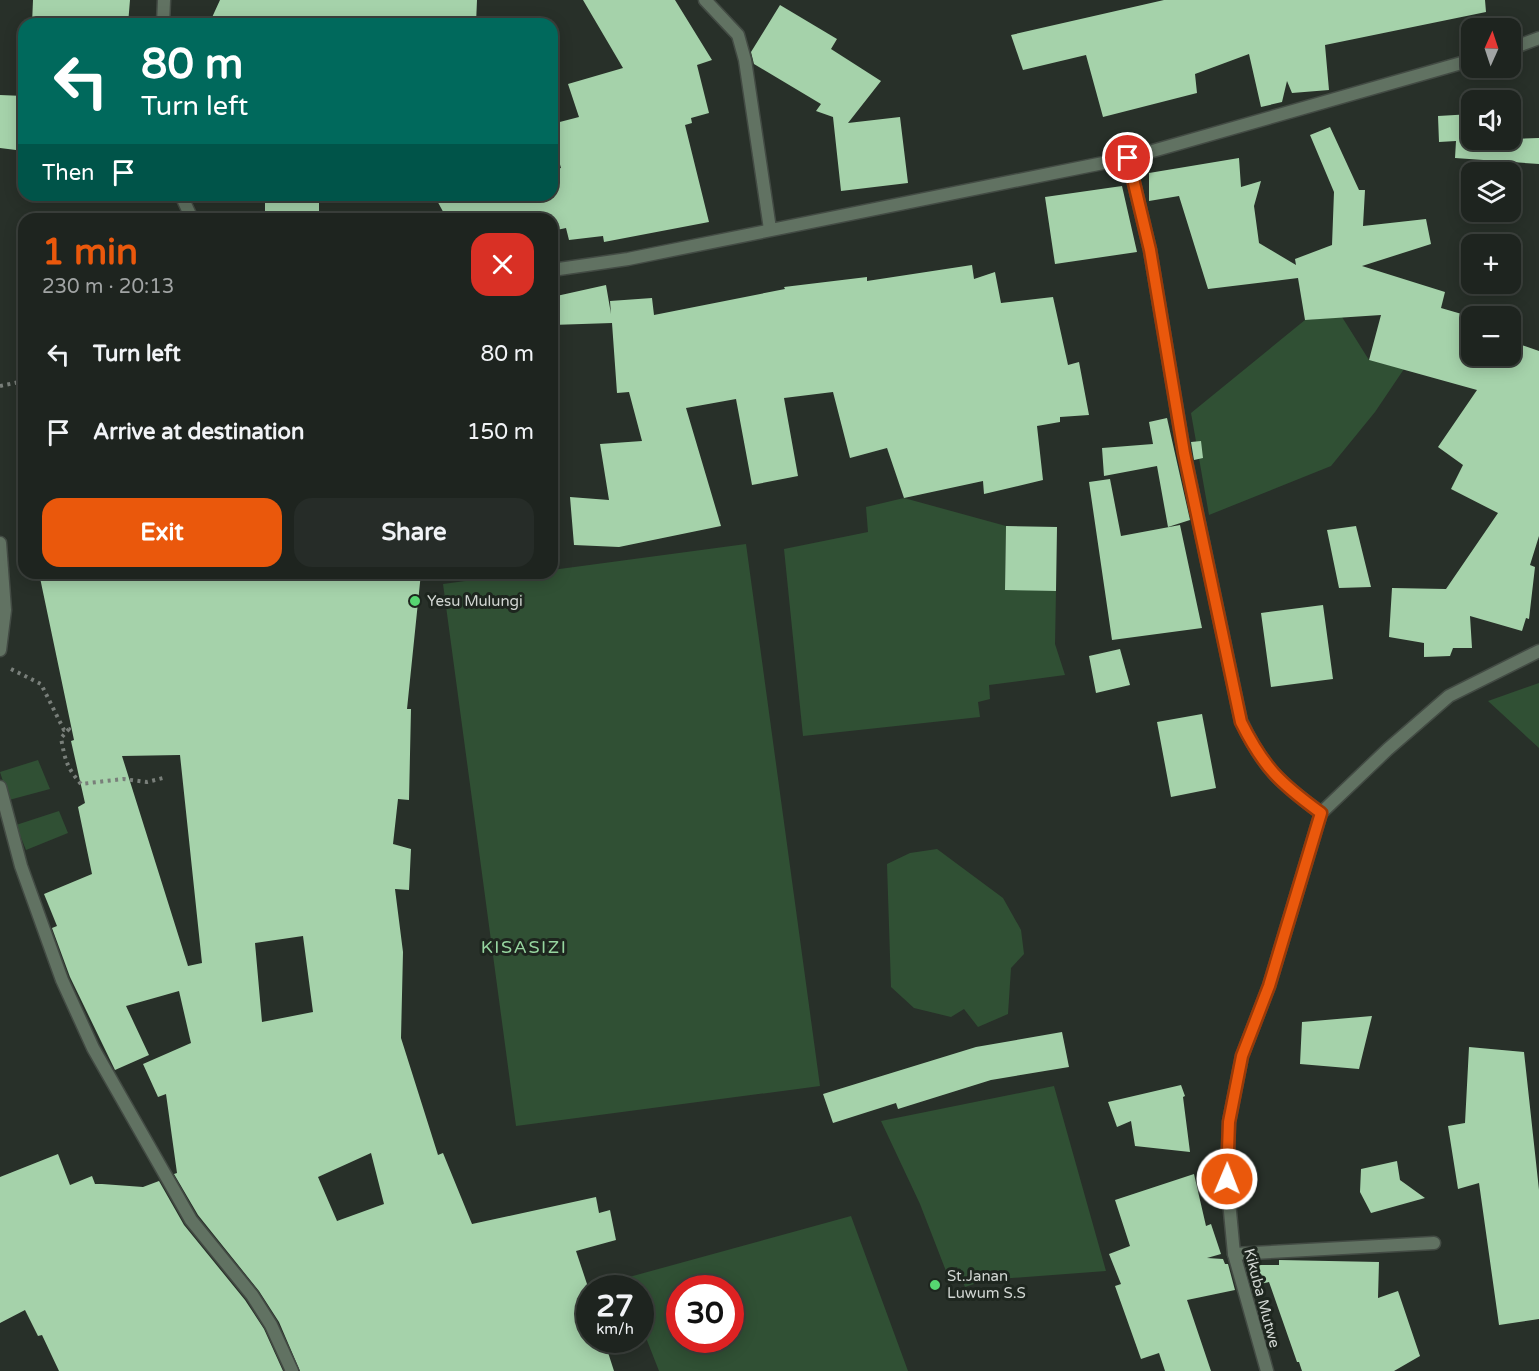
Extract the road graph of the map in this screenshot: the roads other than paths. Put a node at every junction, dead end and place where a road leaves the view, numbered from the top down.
1 (164, 0) edge
2 (705, 0) edge
3 (163, 18) edge
4 (1539, 38) edge
5 (1521, 45) edge
6 (1461, 63) edge
7 (1128, 158) junction
8 (770, 229) junction
9 (558, 269) edge
10 (0, 543) edge
11 (0, 650) edge
12 (1539, 651) edge
13 (0, 787) edge
14 (1321, 813) junction
15 (1434, 1244) dead end
16 (1234, 1254) junction
17 (292, 1371) edge
18 (1267, 1371) edge

1 - 3 street
2 - 8 street
4 - 5 street
6 - 7 street
7 - 8 street
7 - 14 street
8 - 9 street
10 - 11 street
12 - 14 street
13 - 17 street
14 - 16 street, Kikuba Mutwe
15 - 16 street
16 - 18 street, Kikuba Mutwe

